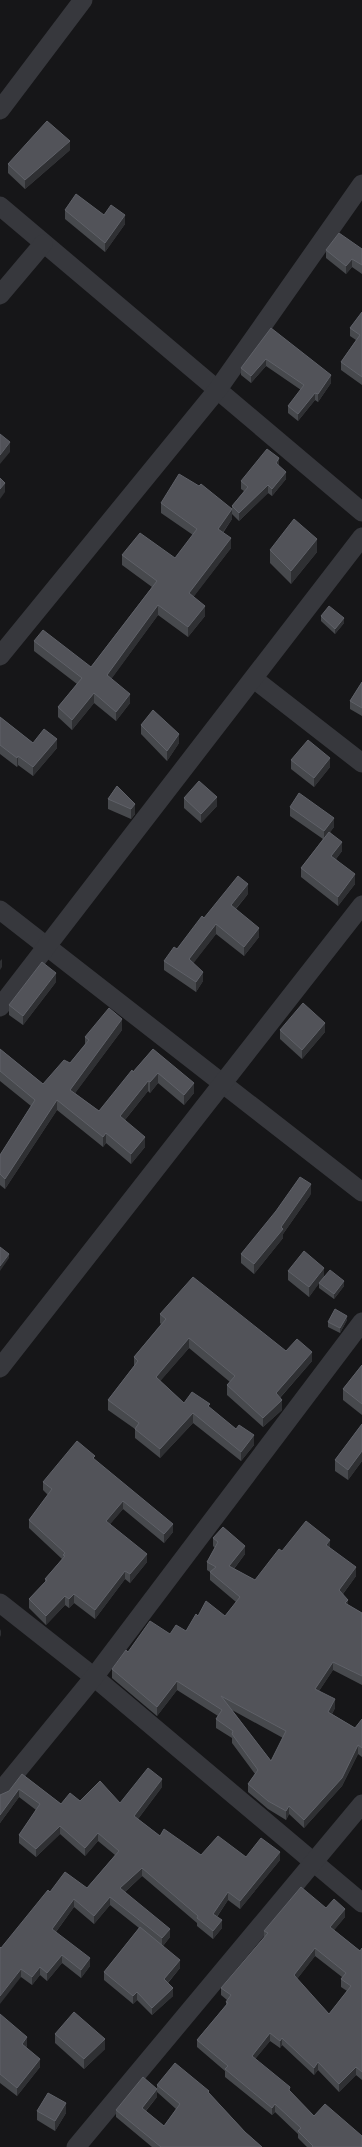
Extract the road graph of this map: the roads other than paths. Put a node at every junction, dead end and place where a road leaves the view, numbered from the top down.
1 (82, 0) edge
2 (0, 110) edge
3 (362, 184) edge
4 (0, 206) edge
5 (43, 244) junction
6 (0, 295) edge
7 (218, 389) junction
8 (362, 512) edge
9 (362, 537) edge
10 (0, 656) edge
11 (254, 679) junction
12 (362, 763) edge
13 (362, 905) edge
14 (0, 910) edge
15 (47, 947) junction
16 (0, 1007) edge
17 (221, 1082) junction
18 (362, 1192) edge
19 (362, 1322) edge
20 (0, 1368) edge
21 (0, 1604) edge
22 (94, 1677) junction
23 (0, 1792) edge
24 (362, 1804) edge
25 (314, 1863) junction
26 (362, 1903) edge
27 (76, 2147) edge

1 - 2 street
3 - 7 street
4 - 5 street
5 - 6 street
5 - 7 street
7 - 8 street
7 - 10 street
9 - 11 street
11 - 12 street
11 - 15 street
13 - 17 street
14 - 15 street
15 - 16 street
15 - 17 street
17 - 18 street
17 - 20 street
19 - 22 street
21 - 22 street
22 - 23 street
22 - 25 street
24 - 25 street
25 - 26 street
25 - 27 street

